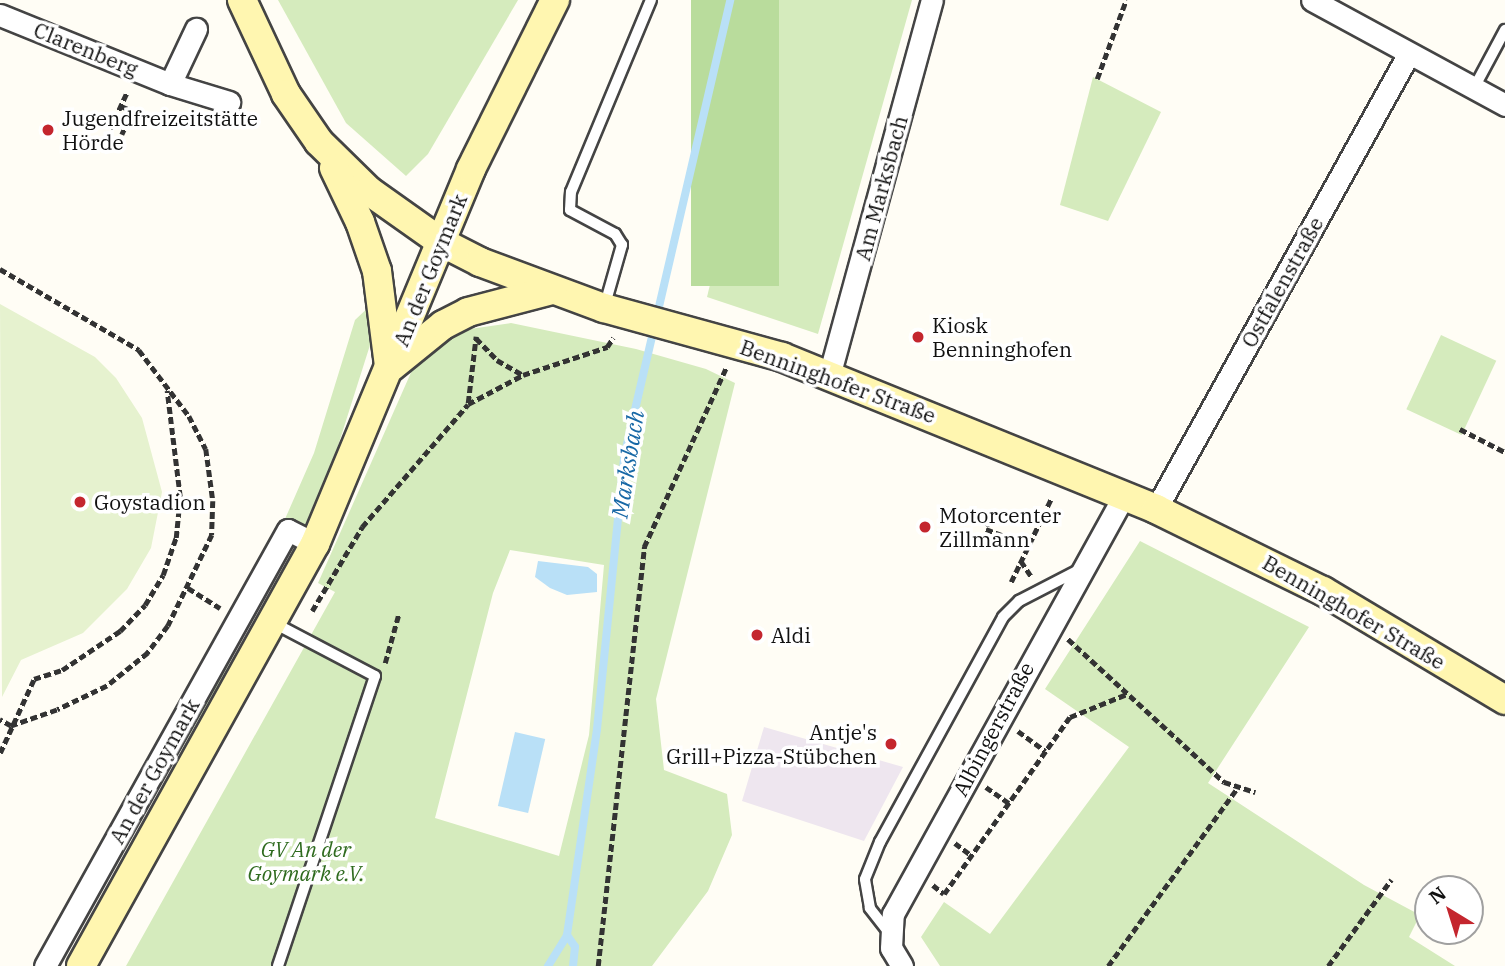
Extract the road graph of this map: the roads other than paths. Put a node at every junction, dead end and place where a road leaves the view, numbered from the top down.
1 (242, 0) edge
2 (555, 0) edge
3 (650, 0) edge
4 (932, 0) edge
5 (1312, 0) edge
6 (0, 15) edge
7 (196, 29) dead end
8 (1505, 30) edge
9 (1408, 55) junction
10 (170, 84) junction
11 (1474, 88) junction
12 (229, 102) dead end
13 (1505, 105) edge
14 (319, 142) junction
15 (441, 242) junction
16 (552, 290) junction
17 (615, 320) junction
18 (389, 369) junction
19 (829, 376) junction
20 (1123, 497) junction
21 (1156, 509) junction
22 (315, 544) junction
23 (1082, 568) junction
24 (272, 622) junction
25 (1505, 700) edge
26 (890, 934) junction
27 (45, 966) edge
28 (81, 966) edge
29 (278, 966) edge
30 (902, 966) edge

1 - 14 main road, Benninghofer Straße
2 - 15 main road, An der Goymark
3 - 17 lane
4 - 19 street, Am Marksbach
5 - 9 street
6 - 10 street, Clarenberg
7 - 10 street
8 - 11 lane
9 - 11 street
9 - 21 street, Ostfalenstraße
10 - 12 street, Clarenberg
11 - 13 street
14 - 15 main road, Benninghofer Straße
14 - 18 main road
15 - 16 main road, Benninghofer Straße
15 - 18 main road, An der Goymark
16 - 17 main road, Benninghofer Straße
16 - 18 main road
17 - 19 main road, Benninghofer Straße
18 - 22 main road, An der Goymark
19 - 20 main road, Benninghofer Straße
20 - 21 main road, Benninghofer Straße
20 - 23 street, Albingerstraße
21 - 25 main road, Benninghofer Straße
22 - 24 main road, An der Goymark
22 - 27 street, An der Goymark
23 - 26 street, Albingerstraße
23 - 26 lane
24 - 28 main road, An der Goymark
24 - 29 lane
26 - 30 street

